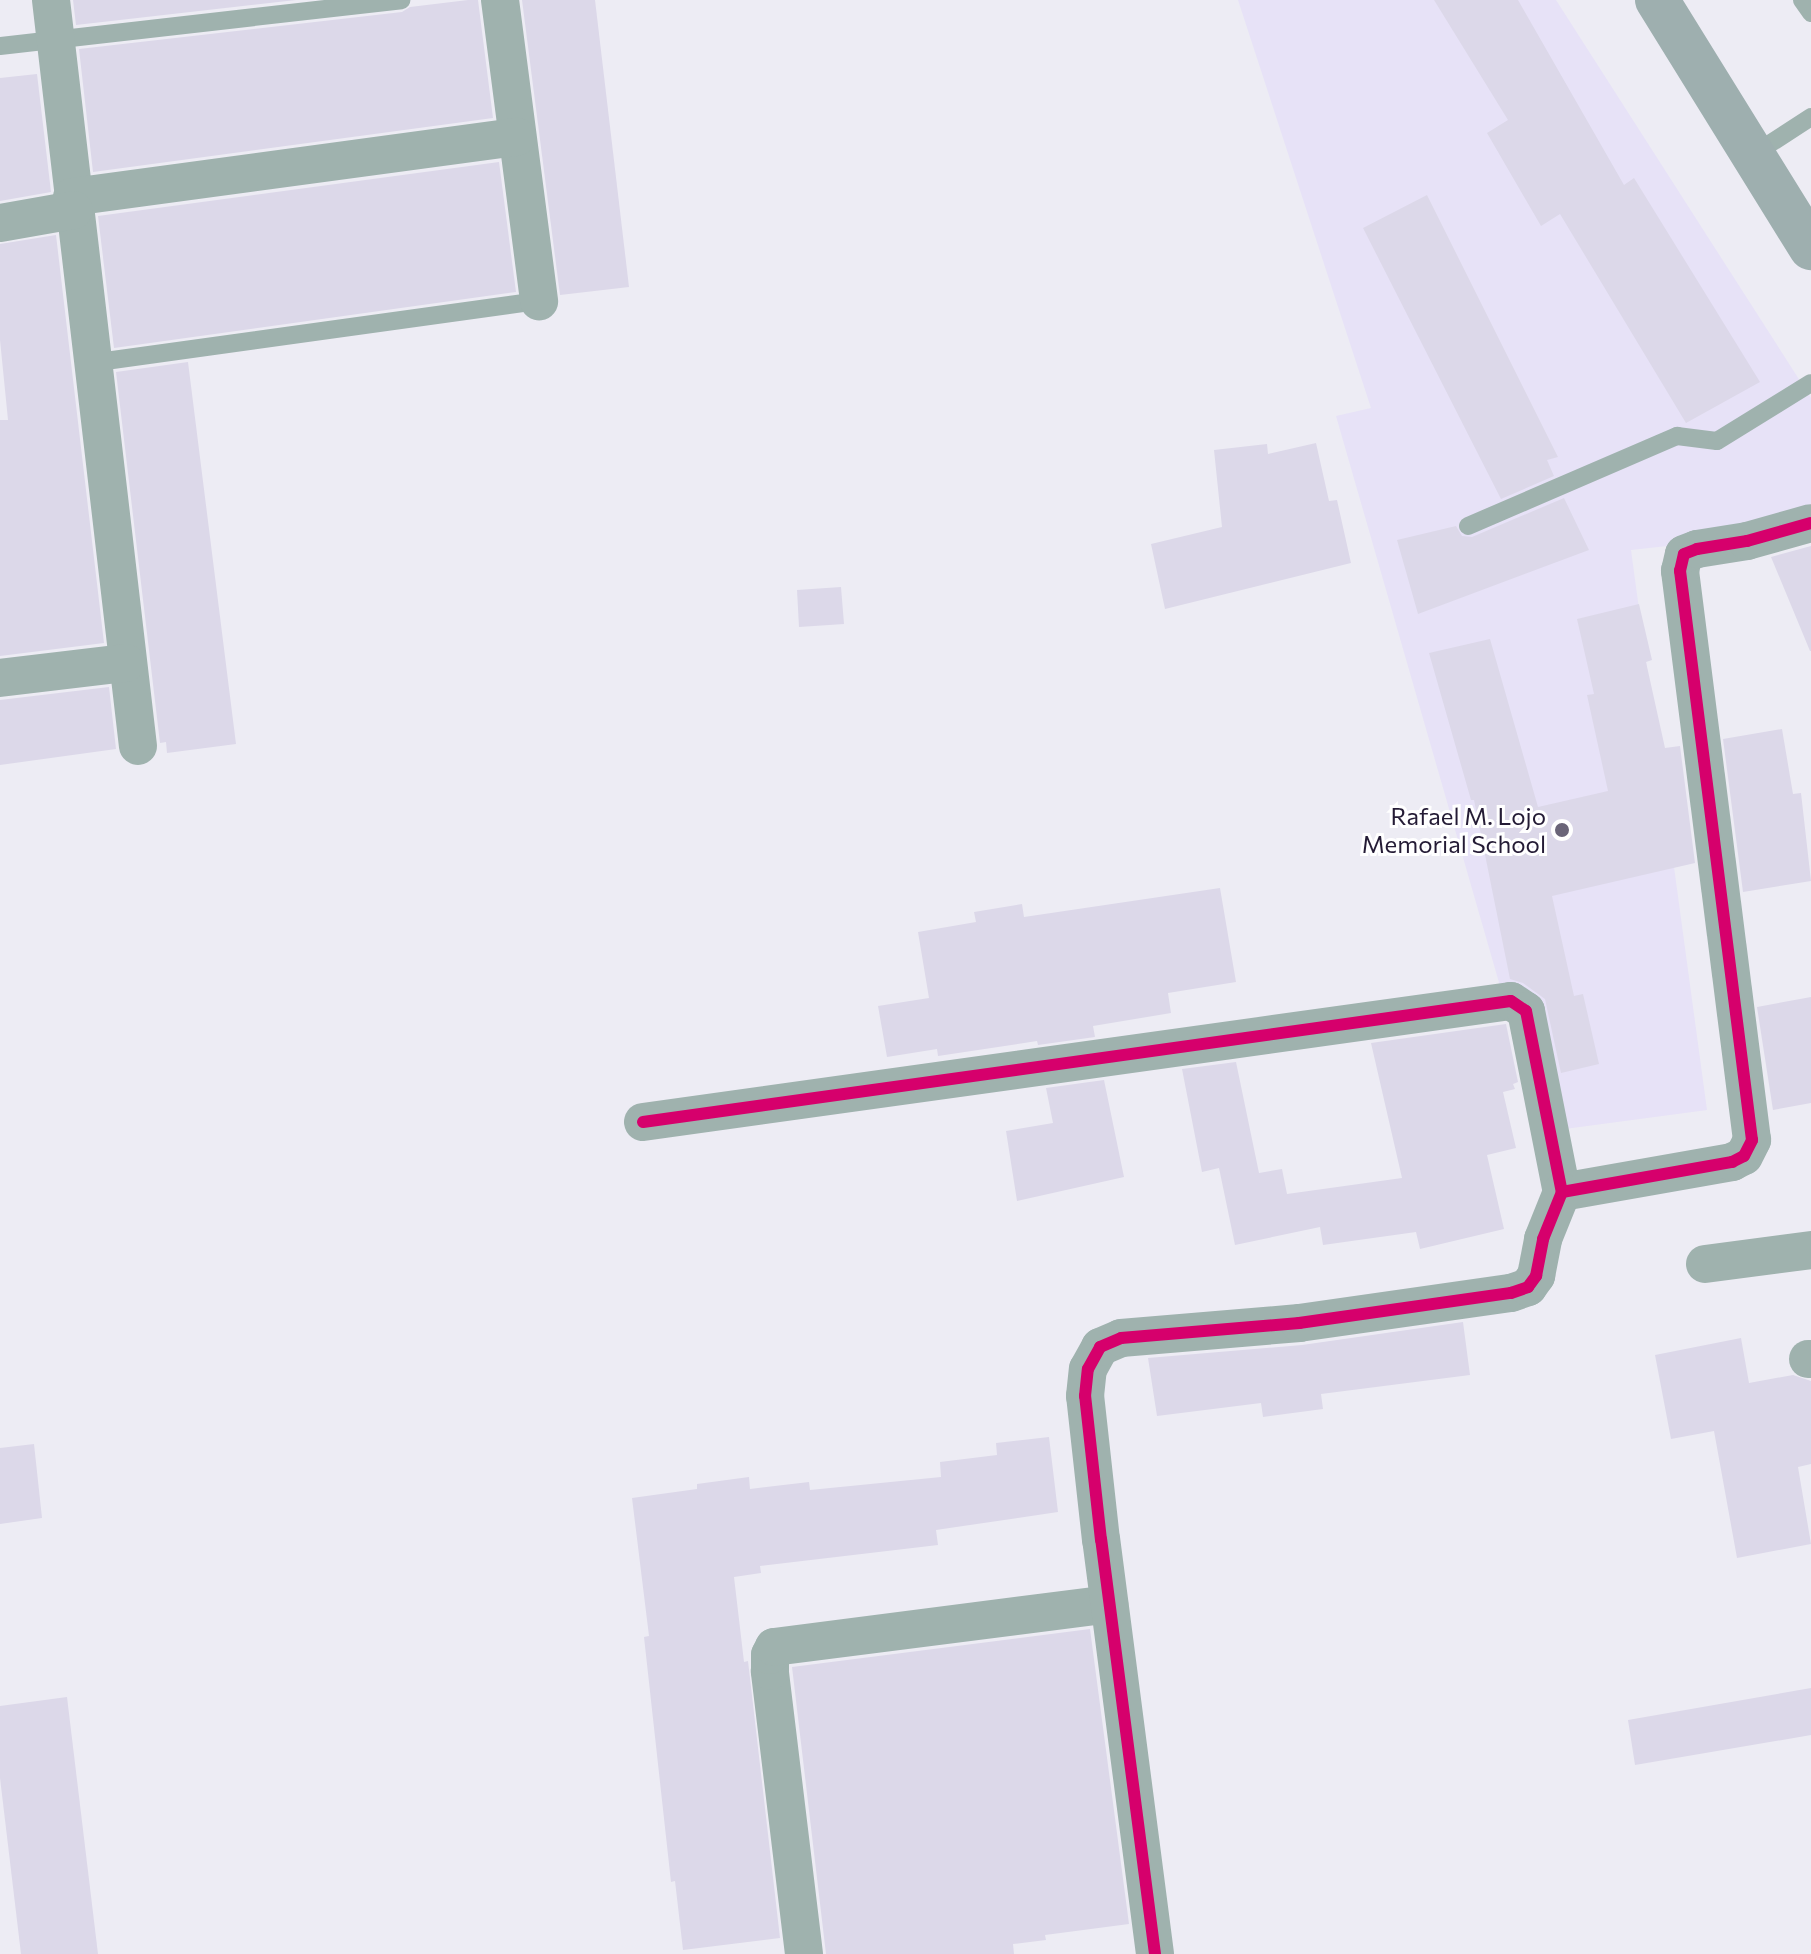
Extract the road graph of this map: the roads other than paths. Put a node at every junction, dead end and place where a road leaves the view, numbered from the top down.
1 (51, 0) edge
2 (401, 0) edge
3 (500, 0) edge
4 (1657, 0) edge
5 (1802, 0) edge
6 (1811, 13) edge
7 (55, 40) junction
8 (0, 46) edge
9 (1811, 117) edge
10 (517, 137) junction
11 (1754, 154) junction
12 (73, 203) junction
13 (0, 223) edge
14 (1811, 248) edge
15 (539, 301) joint
16 (91, 363) junction
17 (1811, 383) edge
18 (1811, 523) edge
19 (1468, 526) dead end
20 (126, 663) junction
21 (0, 678) edge
22 (138, 746) dead end
23 (643, 1122) dead end
24 (1562, 1192) junction
25 (1811, 1250) edge
26 (1705, 1264) dead end
27 (1109, 1604) junction
28 (804, 1954) edge
29 (1155, 1954) edge

1 - 7 street
2 - 7 lane
3 - 10 street
4 - 11 highway
5 - 6 lane
7 - 8 lane
7 - 12 street
9 - 11 lane
10 - 12 street
10 - 15 street
11 - 14 highway
12 - 13 street
12 - 16 street
15 - 16 lane
16 - 20 street
17 - 19 lane
18 - 24 street
20 - 21 street
20 - 22 street
23 - 24 street
24 - 27 street
25 - 26 street
27 - 28 street
27 - 29 street

